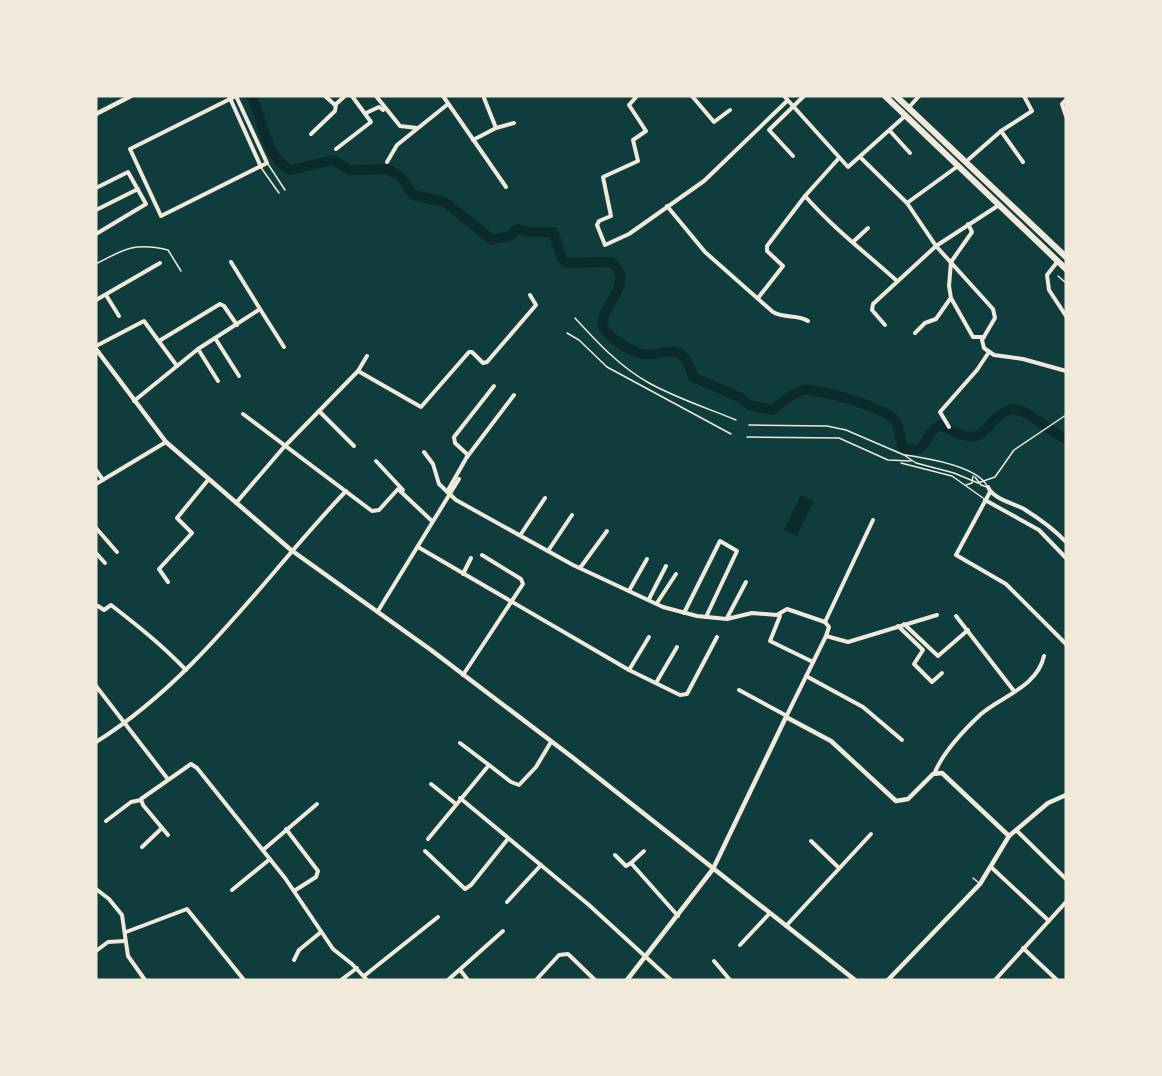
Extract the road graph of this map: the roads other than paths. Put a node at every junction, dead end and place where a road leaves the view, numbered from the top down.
1 (131, 96) edge
2 (236, 96) edge
3 (325, 96) edge
4 (345, 96) edge
5 (352, 96) edge
6 (376, 96) edge
7 (443, 96) edge
8 (637, 96) edge
9 (692, 96) edge
10 (784, 96) edge
11 (804, 96) edge
12 (887, 96) edge
13 (896, 96) edge
14 (901, 96) edge
15 (919, 96) edge
16 (1024, 96) edge
17 (229, 97) edge
18 (484, 98) dead end
19 (787, 100) junction
20 (1066, 100) edge
21 (448, 104) junction
22 (336, 105) junction
23 (910, 105) junction
24 (793, 106) junction
25 (383, 110) dead end
26 (730, 110) dead end
27 (366, 113) junction
28 (96, 114) edge
29 (905, 116) junction
30 (1066, 116) edge
31 (514, 123) dead end
32 (417, 128) junction
33 (496, 128) junction
34 (890, 131) junction
35 (1001, 131) junction
36 (311, 134) dead end
37 (473, 140) junction
38 (336, 148) dead end
39 (910, 153) dead end
40 (793, 156) dead end
41 (839, 158) junction
42 (861, 158) junction
43 (969, 159) junction
44 (387, 162) dead end
45 (1023, 162) dead end
46 (267, 163) junction
47 (958, 166) junction
48 (261, 167) junction
49 (506, 187) dead end
50 (96, 188) edge
51 (138, 189) junction
52 (285, 190) dead end
53 (279, 193) dead end
54 (805, 196) junction
55 (907, 202) junction
56 (999, 204) junction
57 (667, 206) junction
58 (96, 210) edge
59 (968, 224) junction
60 (868, 228) dead end
61 (96, 234) edge
62 (855, 242) junction
63 (936, 246) junction
64 (1066, 253) edge
65 (1058, 261) junction
66 (231, 262) dead end
67 (951, 262) junction
68 (160, 263) dead end
69 (96, 264) edge
70 (1066, 267) edge
71 (181, 272) dead end
72 (1058, 276) dead end
73 (897, 281) junction
74 (1066, 283) edge
75 (106, 295) junction
76 (530, 295) dead end
77 (758, 298) junction
78 (951, 298) junction
79 (96, 300) edge
80 (260, 309) junction
81 (119, 316) dead end
82 (1066, 316) edge
83 (575, 318) dead end
84 (808, 321) dead end
85 (237, 325) junction
86 (885, 325) dead end
87 (567, 333) dead end
88 (915, 333) dead end
89 (984, 337) junction
90 (215, 338) junction
91 (159, 340) junction
92 (96, 347) edge
93 (284, 347) dead end
94 (198, 349) junction
95 (989, 352) junction
96 (367, 356) dead end
97 (102, 357) junction
98 (96, 360) edge
99 (177, 366) junction
100 (358, 371) junction
101 (1066, 371) edge
102 (239, 376) dead end
103 (218, 381) dead end
104 (494, 386) dead end
105 (514, 395) dead end
106 (134, 400) junction
107 (319, 411) junction
108 (243, 414) dead end
109 (1066, 415) edge
110 (736, 420) dead end
111 (749, 425) dead end
112 (949, 427) dead end
113 (731, 434) dead end
114 (747, 437) dead end
115 (166, 442) junction
116 (354, 446) dead end
117 (284, 447) junction
118 (424, 452) dead end
119 (904, 455) junction
120 (467, 458) junction
121 (376, 461) dead end
122 (911, 461) junction
123 (900, 462) junction
124 (96, 471) edge
125 (974, 475) junction
126 (459, 479) dead end
127 (103, 480) junction
128 (208, 480) junction
129 (96, 484) edge
130 (965, 485) junction
131 (989, 490) junction
132 (346, 491) junction
133 (448, 494) junction
134 (545, 498) dead end
135 (985, 500) junction
136 (235, 503) junction
137 (572, 515) dead end
138 (873, 520) dead end
139 (432, 521) junction
140 (96, 528) edge
141 (607, 531) dead end
142 (521, 534) junction
143 (1066, 542) edge
144 (418, 547) junction
145 (291, 550) junction
146 (548, 551) junction
147 (117, 552) dead end
148 (96, 553) edge
149 (482, 555) dead end
150 (471, 558) dead end
151 (1066, 558) edge
152 (647, 559) dead end
153 (105, 563) dead end
154 (666, 566) dead end
155 (580, 568) junction
156 (462, 574) junction
157 (676, 574) dead end
158 (168, 582) dead end
159 (746, 582) dead end
160 (630, 589) junction
161 (649, 599) junction
162 (511, 600) junction
163 (657, 603) junction
164 (98, 606) dead end
165 (378, 611) junction
166 (684, 614) junction
167 (937, 615) dead end
168 (780, 616) dead end
169 (956, 616) dead end
170 (706, 617) junction
171 (727, 619) junction
172 (825, 622) junction
173 (904, 624) junction
174 (898, 626) junction
175 (968, 630) junction
176 (826, 636) junction
177 (649, 637) dead end
178 (717, 637) dead end
179 (1066, 644) edge
180 (677, 647) dead end
181 (1044, 656) dead end
182 (813, 662) junction
183 (186, 670) junction
184 (629, 670) junction
185 (942, 673) dead end
186 (462, 675) junction
187 (806, 676) junction
188 (656, 683) junction
189 (96, 686) edge
190 (739, 690) dead end
191 (1014, 691) junction
192 (787, 716) junction
193 (125, 724) junction
194 (902, 740) dead end
195 (96, 742) edge
196 (551, 742) junction
197 (460, 743) dead end
198 (489, 765) junction
199 (935, 772) junction
200 (167, 778) junction
201 (431, 784) dead end
202 (1066, 795) edge
203 (460, 798) junction
204 (141, 800) junction
205 (318, 804) dead end
206 (456, 804) junction
207 (106, 821) dead end
208 (162, 828) junction
209 (286, 829) junction
210 (1016, 830) junction
211 (871, 834) dead end
212 (168, 835) dead end
213 (1009, 836) junction
214 (428, 839) dead end
215 (507, 840) junction
216 (811, 841) dead end
217 (142, 847) dead end
218 (263, 850) junction
219 (425, 851) dead end
220 (644, 851) dead end
221 (615, 855) dead end
222 (270, 859) junction
223 (631, 863) junction
224 (541, 865) junction
225 (991, 867) junction
226 (840, 868) junction
227 (713, 869) junction
228 (973, 878) dead end
229 (1066, 879) edge
230 (980, 884) junction
231 (232, 890) dead end
232 (294, 891) junction
233 (97, 892) edge
234 (507, 902) dead end
235 (1066, 902) edge
236 (769, 914) junction
237 (438, 916) dead end
238 (678, 917) junction
239 (1049, 921) junction
240 (786, 927) junction
241 (503, 931) dead end
242 (126, 932) junction
243 (321, 932) junction
244 (125, 941) junction
245 (740, 945) dead end
246 (1023, 948) junction
247 (96, 951) edge
248 (646, 957) junction
249 (294, 960) dead end
250 (714, 961) dead end
251 (357, 968) junction
252 (460, 969) junction
253 (365, 978) edge
254 (145, 980) edge
255 (244, 980) edge
256 (341, 980) edge
257 (448, 980) edge
258 (468, 980) edge
259 (536, 980) edge
260 (596, 980) edge
261 (627, 980) edge
262 (671, 980) edge
263 (730, 980) edge
264 (855, 980) edge
265 (888, 980) edge
266 (995, 980) edge
267 (1057, 980) edge

1 - 28 street
2 - 17 street
2 - 46 street
3 - 22 street
4 - 22 street
5 - 27 street
6 - 32 street
7 - 21 street
8 - 57 street
9 - 26 street
10 - 19 street
11 - 24 street
12 - 29 main road
12 - 70 main road
13 - 64 main road
14 - 23 main road
15 - 23 street
16 - 35 street
17 - 48 street
17 - 48 street
18 - 33 street
19 - 24 street
19 - 57 street
20 - 30 street
21 - 32 street
21 - 37 street
22 - 36 street
23 - 43 main road
24 - 40 street
24 - 41 street
25 - 27 street
27 - 38 street
29 - 34 street
29 - 47 main road
31 - 33 street
32 - 44 street
33 - 37 street
34 - 39 street
34 - 42 street
35 - 43 street
35 - 45 street
37 - 49 street
41 - 42 street
41 - 54 street
42 - 55 street
43 - 64 main road
46 - 48 street
46 - 52 lane
47 - 55 street
47 - 56 main road
48 - 53 lane
50 - 51 street
51 - 58 street
51 - 61 street
54 - 62 street
54 - 77 street
55 - 63 street
56 - 59 street
56 - 65 main road
57 - 77 street
59 - 63 street
59 - 67 street
60 - 62 street
62 - 73 street
63 - 67 street
63 - 73 street
65 - 70 main road
65 - 82 street
66 - 80 street
67 - 78 street
67 - 89 street
68 - 75 street
69 - 71 lane
72 - 74 lane
73 - 86 street
75 - 79 street
75 - 81 street
76 - 100 street
77 - 84 street
78 - 88 street
78 - 89 street
80 - 85 street
80 - 93 street
83 - 110 lane
85 - 90 street
85 - 91 street
87 - 113 lane
89 - 95 street
90 - 94 street
90 - 102 street
91 - 92 street
91 - 99 street
92 - 97 street
94 - 99 street
94 - 103 street
95 - 101 street
95 - 112 street
96 - 100 street
97 - 98 street
97 - 106 street
99 - 106 street
100 - 107 street
104 - 120 street
105 - 120 street
106 - 115 street
107 - 116 street
107 - 117 street
108 - 117 street
109 - 122 lane
111 - 119 lane
114 - 123 lane
115 - 127 street
115 - 128 street
117 - 132 street
117 - 136 street
118 - 133 street
119 - 122 lane
119 - 123 lane
119 - 125 lane
120 - 133 street
121 - 139 street
122 - 123 lane
123 - 130 lane
124 - 127 street
125 - 130 lane
125 - 131 lane
126 - 133 street
127 - 129 street
128 - 136 street
128 - 158 street
130 - 135 lane
131 - 135 street
131 - 143 street
132 - 139 street
132 - 145 street
133 - 139 street
133 - 142 street
134 - 142 street
135 - 151 street
135 - 179 street
136 - 145 street
137 - 146 street
138 - 172 street
139 - 144 street
140 - 147 street
141 - 155 street
142 - 146 street
144 - 156 street
144 - 165 street
145 - 165 street
145 - 183 street
146 - 155 street
148 - 153 street
149 - 162 street
150 - 156 street
152 - 160 street
154 - 161 street
155 - 160 street
156 - 162 street
157 - 163 street
159 - 171 street
160 - 161 street
161 - 163 street
162 - 184 street
162 - 186 street
163 - 166 street
164 - 183 street
165 - 186 street
166 - 170 street
166 - 170 street
167 - 173 street
168 - 182 street
169 - 175 street
170 - 171 street
171 - 172 street
172 - 176 street
173 - 174 street
173 - 175 street
174 - 176 street
174 - 185 street
175 - 191 street
176 - 182 street
177 - 184 street
178 - 188 street
180 - 188 street
181 - 191 street
182 - 187 street
183 - 193 street
184 - 188 street
186 - 196 street
187 - 192 street
187 - 194 street
189 - 193 street
190 - 192 street
191 - 199 street
192 - 199 street
192 - 227 street
193 - 195 street
193 - 200 street
196 - 198 street
196 - 227 street
197 - 198 street
198 - 203 street
199 - 213 street
200 - 204 street
200 - 218 street
201 - 206 street
202 - 210 street
203 - 206 street
203 - 215 street
204 - 207 street
204 - 208 street
205 - 209 street
206 - 214 street
208 - 212 street
208 - 217 street
209 - 218 street
209 - 232 street
210 - 213 street
210 - 229 street
211 - 226 street
213 - 225 street
215 - 219 street
215 - 224 street
216 - 226 street
218 - 222 street
220 - 223 street
221 - 223 street
222 - 231 street
222 - 232 street
223 - 238 street
224 - 234 street
224 - 248 street
225 - 230 street
225 - 239 street
226 - 240 street
227 - 236 street
227 - 238 street
228 - 230 lane
230 - 265 street
232 - 243 street
233 - 242 street
235 - 239 street
236 - 240 street
236 - 245 street
237 - 253 street
238 - 248 street
239 - 246 street
240 - 264 street
241 - 252 street
242 - 244 street
242 - 255 street
243 - 249 street
243 - 251 street
244 - 247 street
244 - 254 street
246 - 266 street
246 - 267 street
248 - 261 street
248 - 262 street
250 - 263 street
251 - 253 street
251 - 256 street
252 - 257 street
252 - 258 street
259 - 260 street

